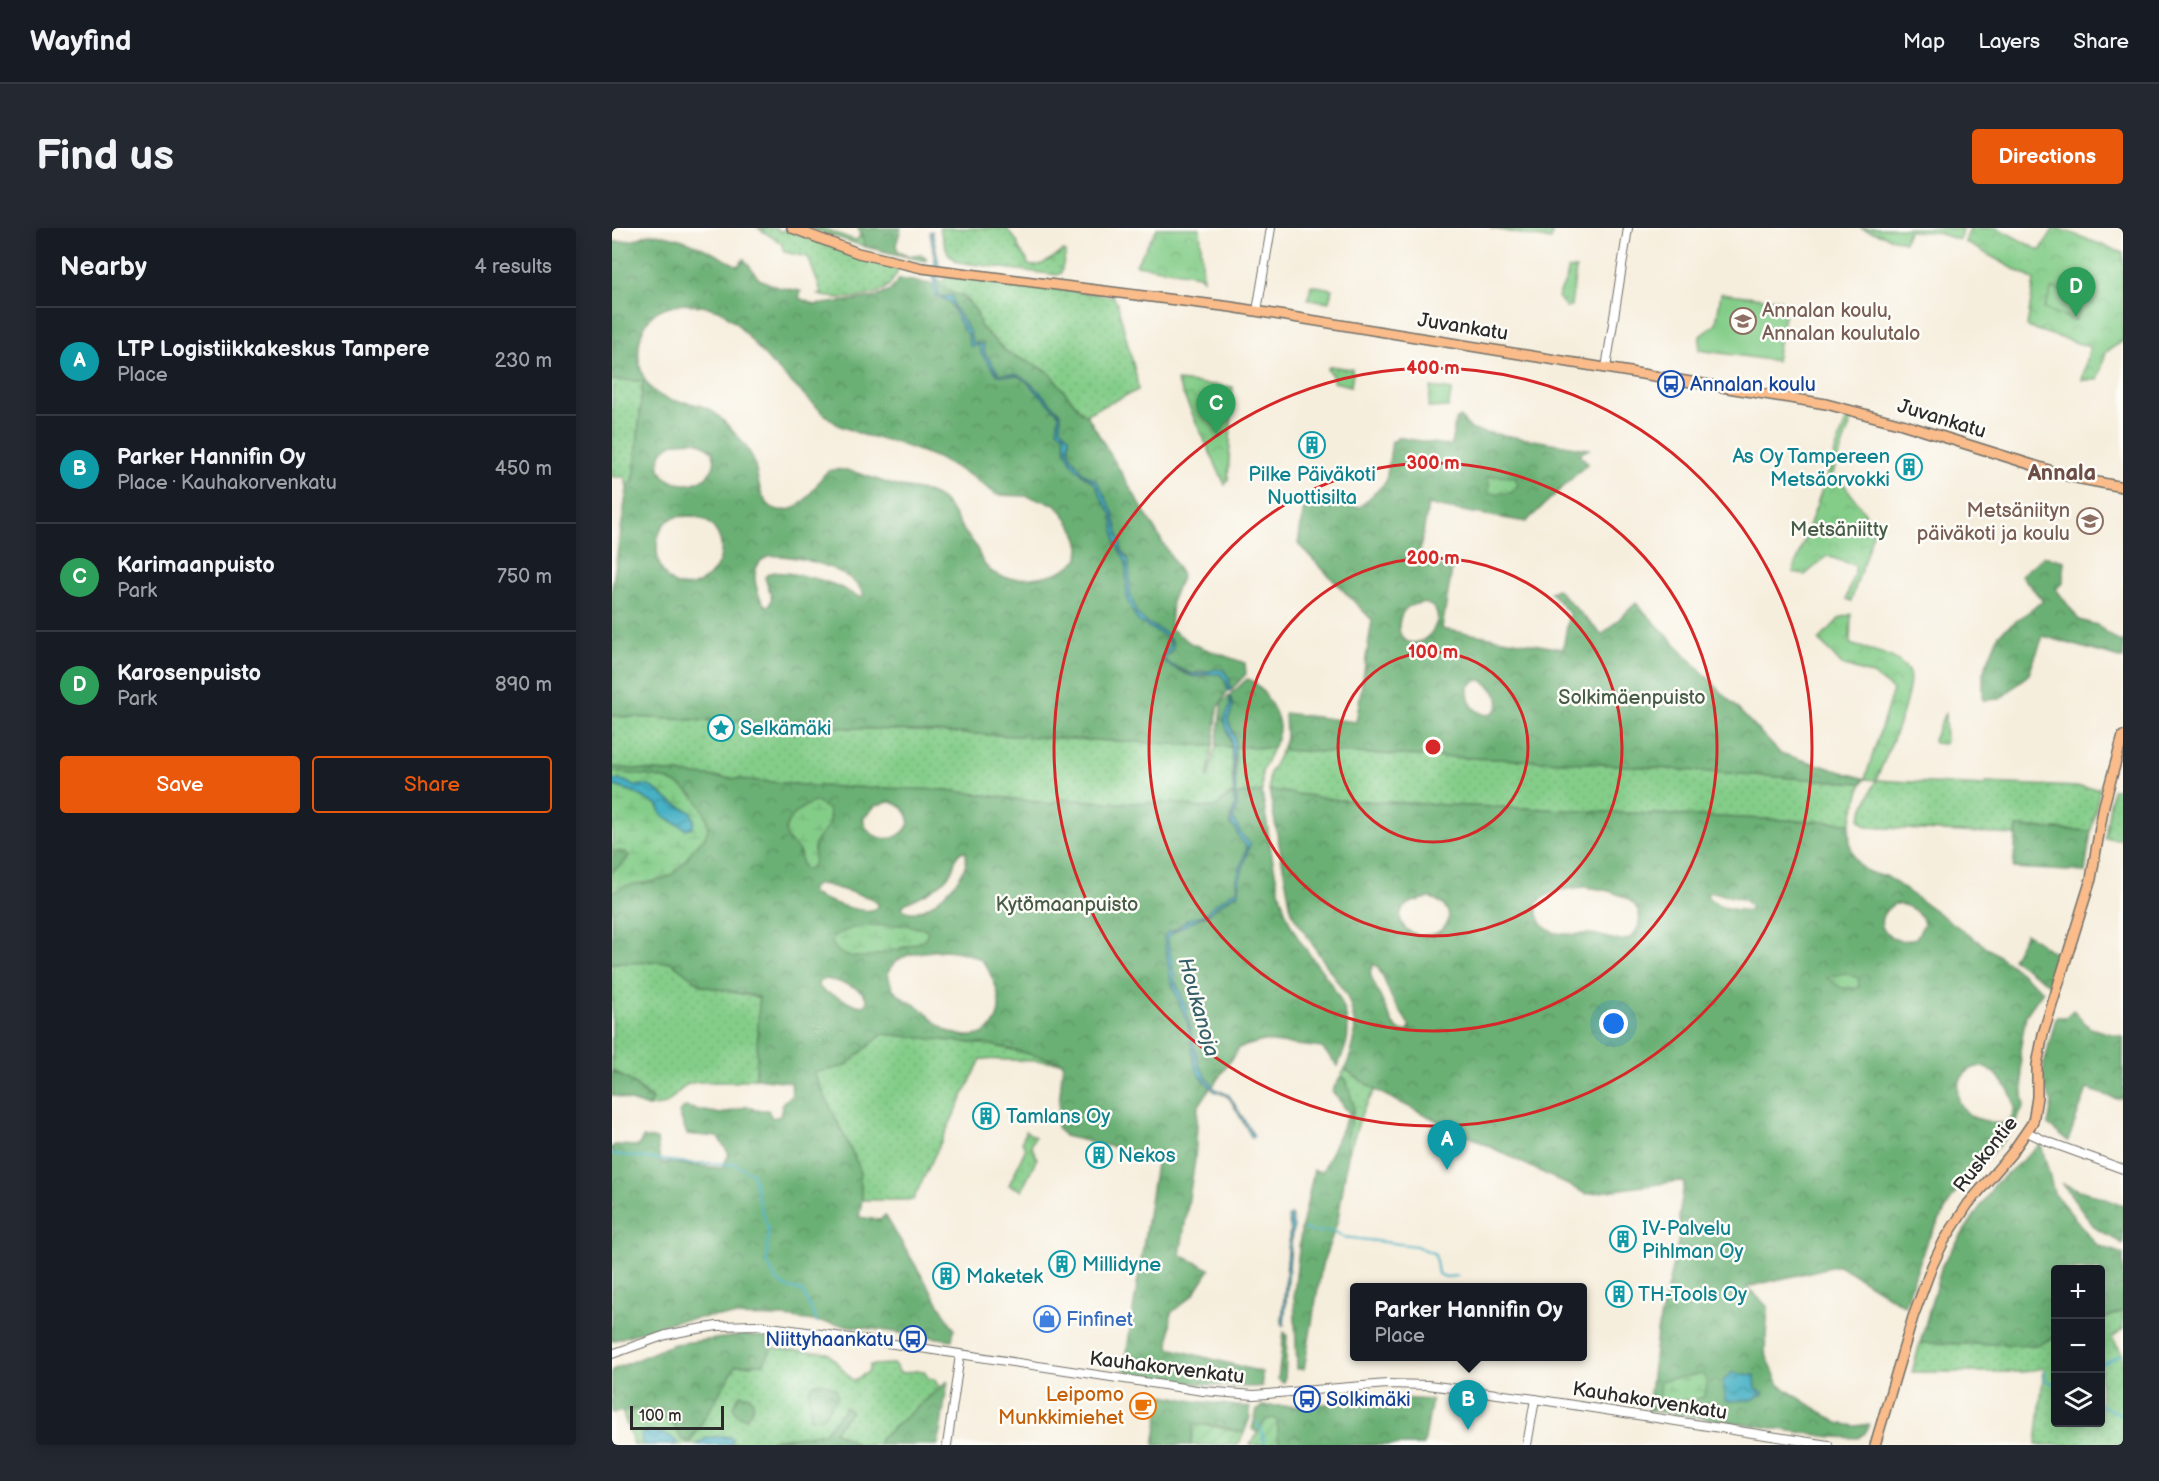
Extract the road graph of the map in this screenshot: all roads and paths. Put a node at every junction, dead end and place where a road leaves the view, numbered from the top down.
1 (792, 228) edge
2 (1271, 228) edge
3 (1628, 228) edge
4 (1257, 311) junction
5 (1606, 368) junction
6 (2123, 487) edge
7 (2123, 736) edge
8 (2027, 1132) junction
9 (2123, 1169) edge
10 (612, 1354) edge
11 (960, 1355) junction
12 (1535, 1399) junction
13 (947, 1445) edge
14 (1527, 1445) edge
15 (1828, 1445) edge
16 (1875, 1445) edge

1 - 4 main road, Juvankatu
2 - 4 street
3 - 5 street
4 - 5 main road, Juvankatu
5 - 6 main road, Juvankatu
7 - 8 main road, Ruskontie
8 - 9 street
8 - 16 main road, Ruskontie
10 - 11 street, Kauhakorvenkatu
11 - 12 street, Kauhakorvenkatu
11 - 13 street
12 - 14 street
12 - 15 street, Kauhakorvenkatu

